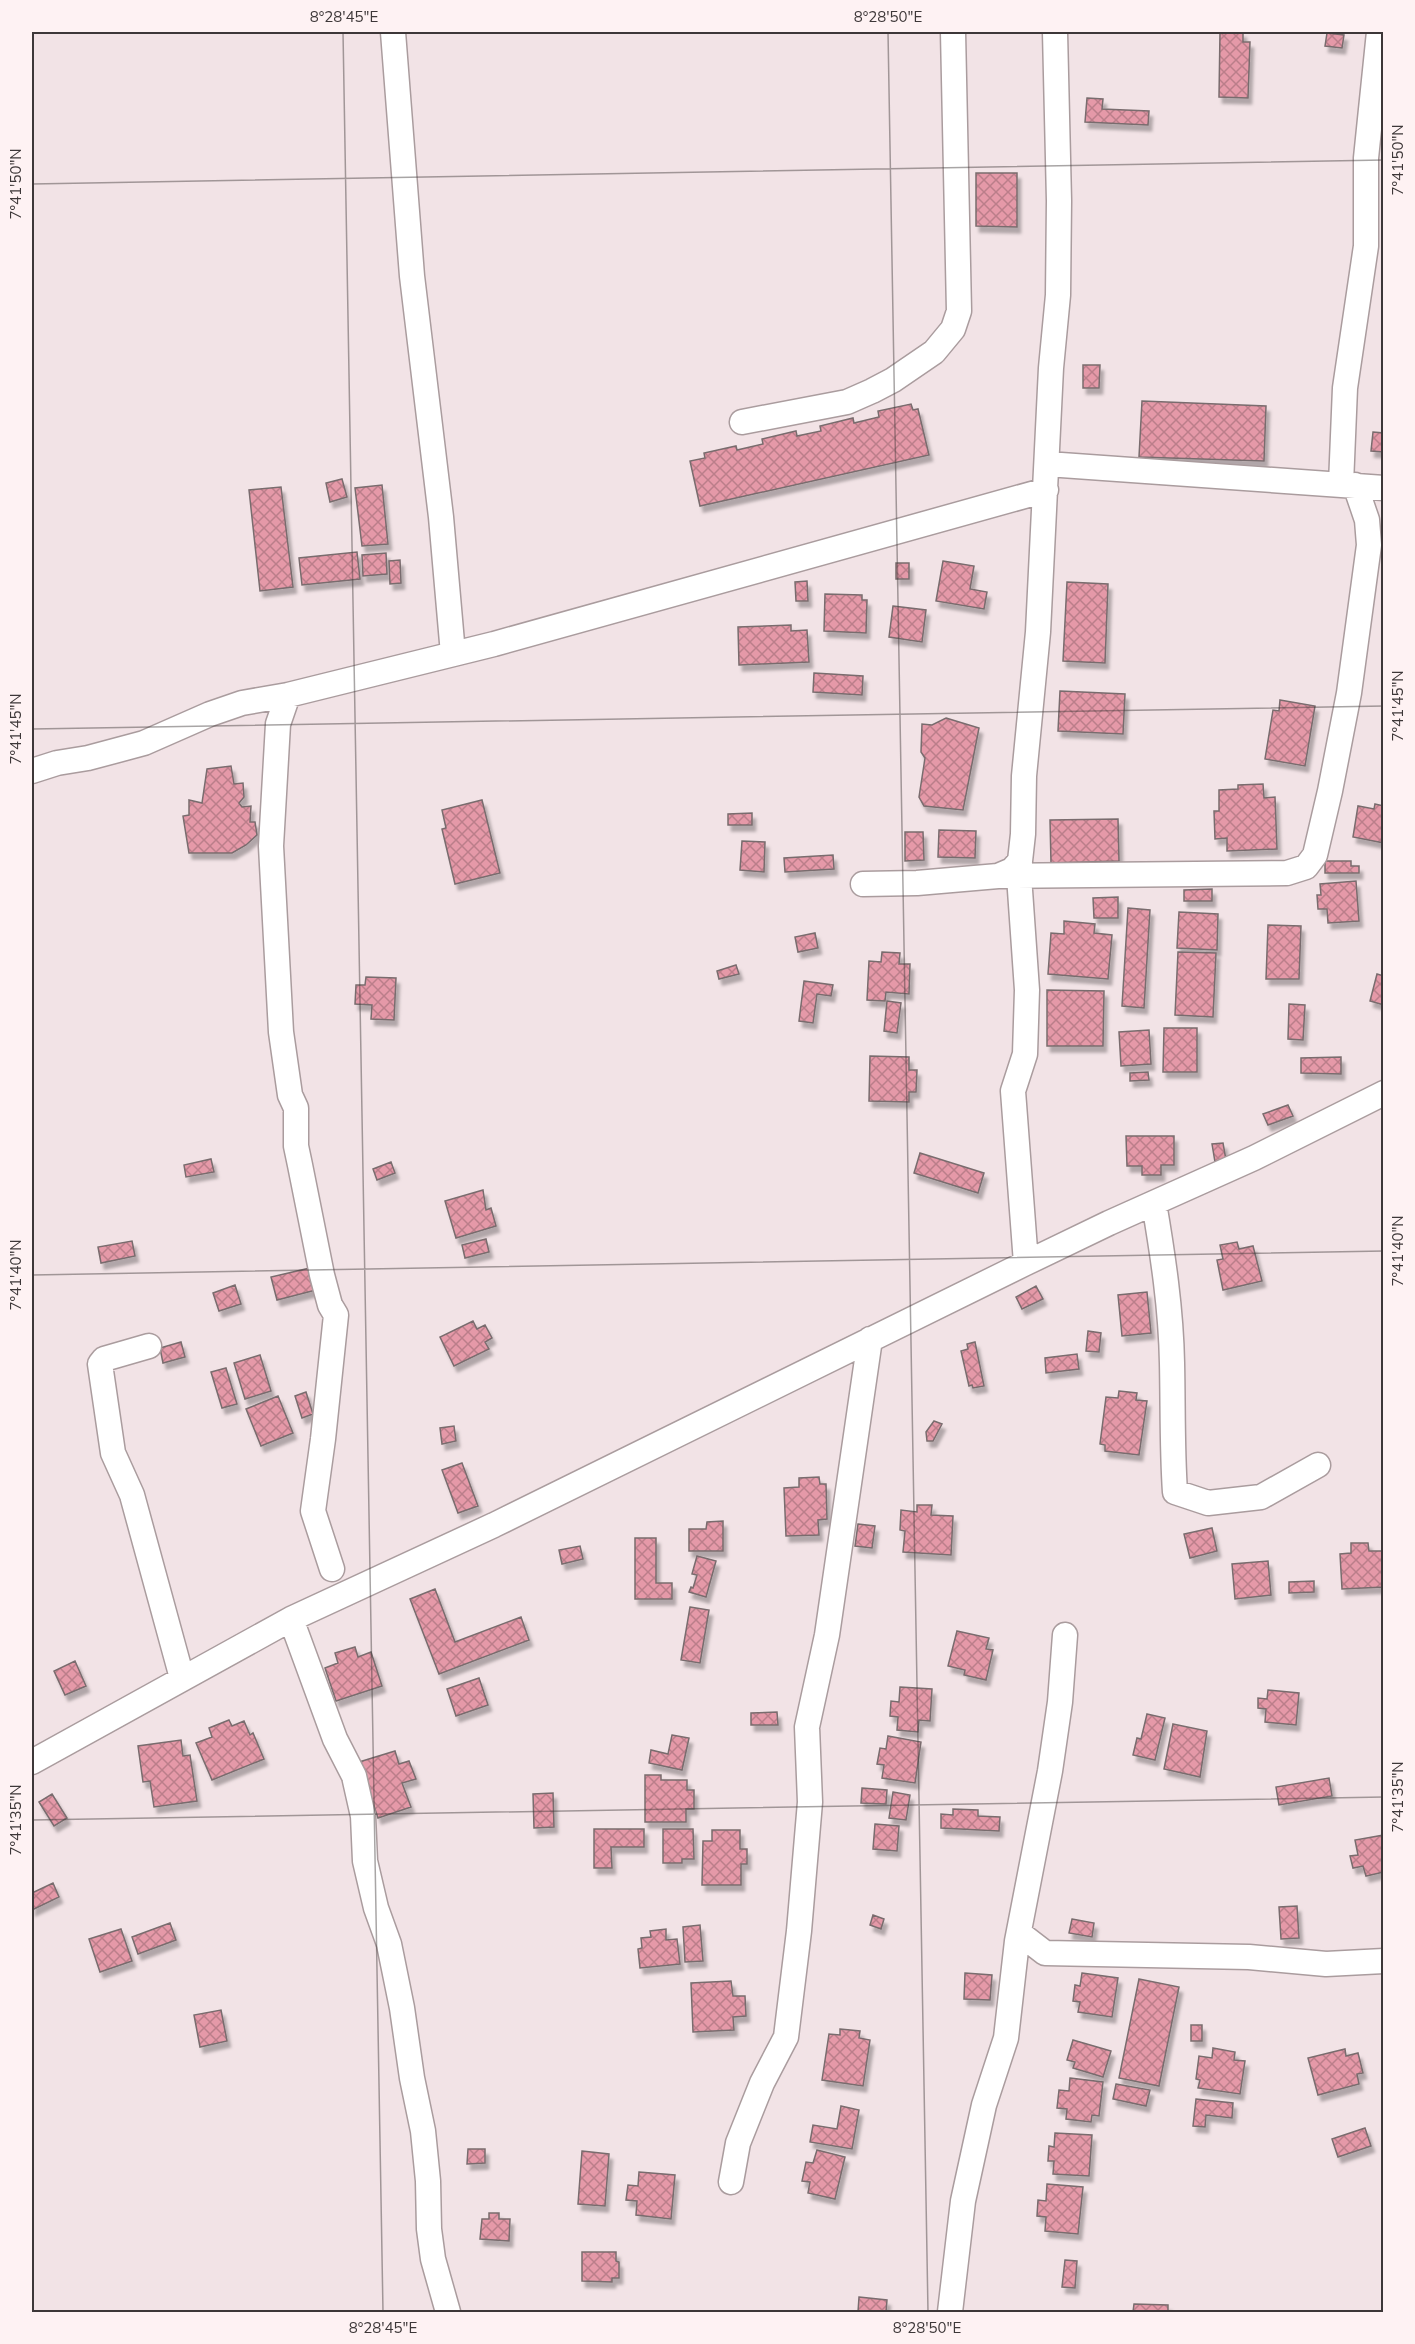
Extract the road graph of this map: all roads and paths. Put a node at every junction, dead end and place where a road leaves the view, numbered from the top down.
1 (393, 32) edge
2 (953, 32) edge
3 (1055, 32) edge
4 (1379, 32) edge
5 (742, 422) dead end
6 (1047, 464) junction
7 (1348, 484) junction
8 (1383, 488) edge
9 (1046, 490) junction
10 (453, 654) junction
11 (279, 696) junction
12 (32, 771) edge
13 (1012, 871) junction
14 (863, 884) dead end
15 (1383, 1093) edge
16 (1154, 1203) junction
17 (1023, 1225) junction
18 (1059, 1247) junction
19 (1026, 1263) junction
20 (870, 1339) junction
21 (149, 1346) dead end
22 (1318, 1465) dead end
23 (332, 1569) dead end
24 (291, 1619) junction
25 (1065, 1635) dead end
26 (182, 1678) junction
27 (32, 1762) edge
28 (1019, 1933) junction
29 (1045, 1953) junction
30 (1383, 1961) edge
31 (1014, 1966) junction
32 (731, 2182) dead end
33 (448, 2313) edge
34 (950, 2313) edge

1 - 10 street
2 - 5 street
3 - 6 street
4 - 7 street
6 - 7 street
6 - 9 street
7 - 8 street
7 - 13 street
9 - 10 street
9 - 13 street
10 - 11 street
11 - 12 street
11 - 23 street
13 - 14 street
13 - 17 street
15 - 16 street
16 - 18 street
16 - 22 street
17 - 18 street
17 - 19 street
18 - 19 street
19 - 20 street
20 - 24 street
20 - 32 street
21 - 26 street
24 - 26 street
24 - 33 street
25 - 28 street
26 - 27 street
28 - 29 street
28 - 31 street
29 - 30 street
29 - 31 street
31 - 34 street

